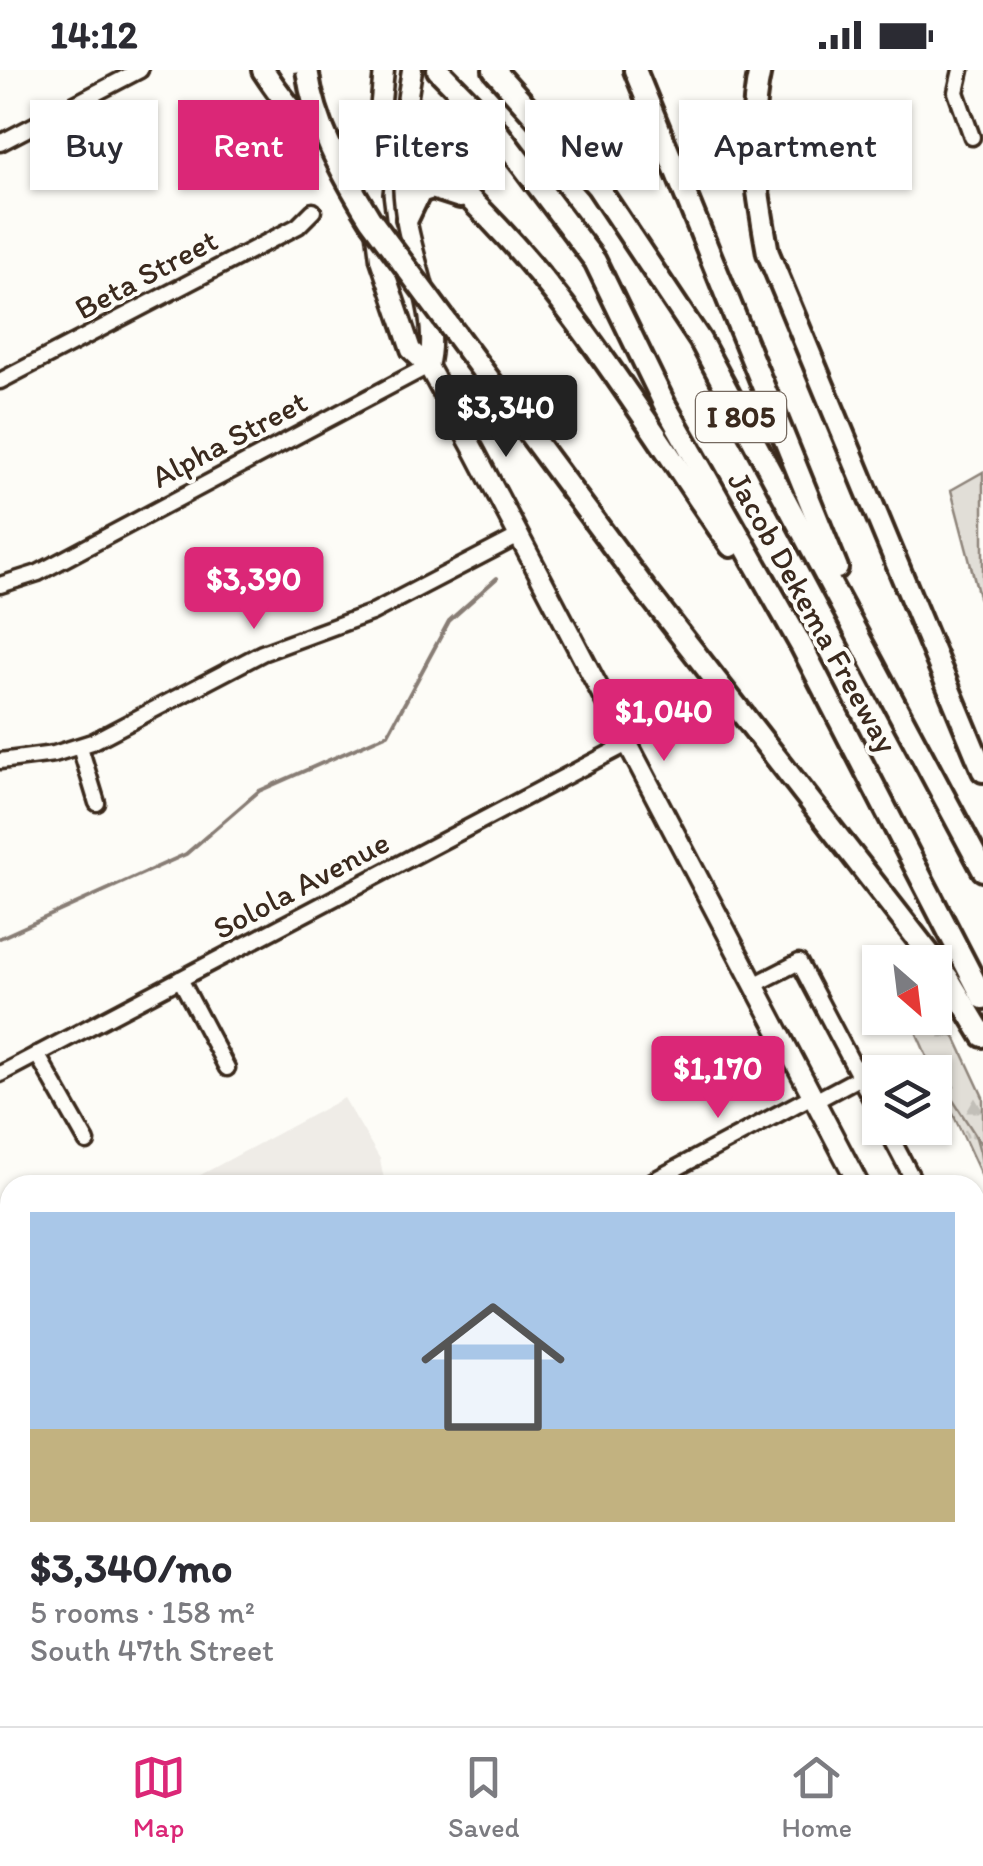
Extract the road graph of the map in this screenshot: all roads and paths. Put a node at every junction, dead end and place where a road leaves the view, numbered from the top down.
1 (140, 70) edge
2 (263, 70) edge
3 (307, 70) edge
4 (384, 70) edge
5 (412, 70) edge
6 (494, 70) edge
7 (635, 70) edge
8 (760, 70) edge
9 (962, 70) edge
10 (443, 75) edge
11 (381, 100) edge
12 (409, 100) edge
13 (972, 137) dead end
14 (0, 144) edge
15 (339, 148) edge
16 (372, 190) edge
17 (404, 190) edge
18 (460, 190) edge
19 (479, 209) junction
20 (313, 211) dead end
21 (406, 219) junction
22 (428, 366) junction
23 (0, 382) edge
24 (517, 537) junction
25 (0, 585) edge
26 (801, 646) junction
27 (627, 744) junction
28 (80, 746) junction
29 (0, 762) edge
30 (983, 770) edge
31 (944, 793) junction
32 (97, 803) dead end
33 (983, 870) edge
34 (180, 979) junction
35 (754, 985) junction
36 (983, 998) edge
37 (983, 1036) edge
38 (37, 1054) junction
39 (227, 1068) dead end
40 (0, 1074) edge
41 (860, 1078) junction
42 (862, 1082) edge
43 (814, 1098) junction
44 (86, 1142) dead end
45 (895, 1145) edge
46 (664, 1175) edge
47 (854, 1175) edge
48 (911, 1175) edge

1 - 14 street
2 - 15 highway
3 - 37 highway, bridge
4 - 11 main road
5 - 12 main road
6 - 31 highway, Jacob Dekema Freeway / I 805
7 - 31 highway
8 - 30 highway
9 - 13 street
10 - 26 highway, Jacob Dekema Freeway / I 805
16 - 22 main road
17 - 21 main road
18 - 19 highway
19 - 21 highway
19 - 26 highway
20 - 23 street, Beta Street
21 - 22 main road
22 - 24 main road
22 - 25 street, Alpha Street
24 - 27 main road
24 - 28 street
26 - 36 highway, Jacob Dekema Freeway / I 805
27 - 34 street, Solola Avenue
27 - 35 main road
28 - 29 street
28 - 32 street
31 - 33 highway, Jacob Dekema Freeway / I 805
34 - 38 street, Solola Avenue
34 - 39 street
35 - 41 street
35 - 43 main road
38 - 40 street, Solola Avenue
38 - 44 street
41 - 42 street
41 - 43 street
43 - 46 street
43 - 47 main road
45 - 48 street

